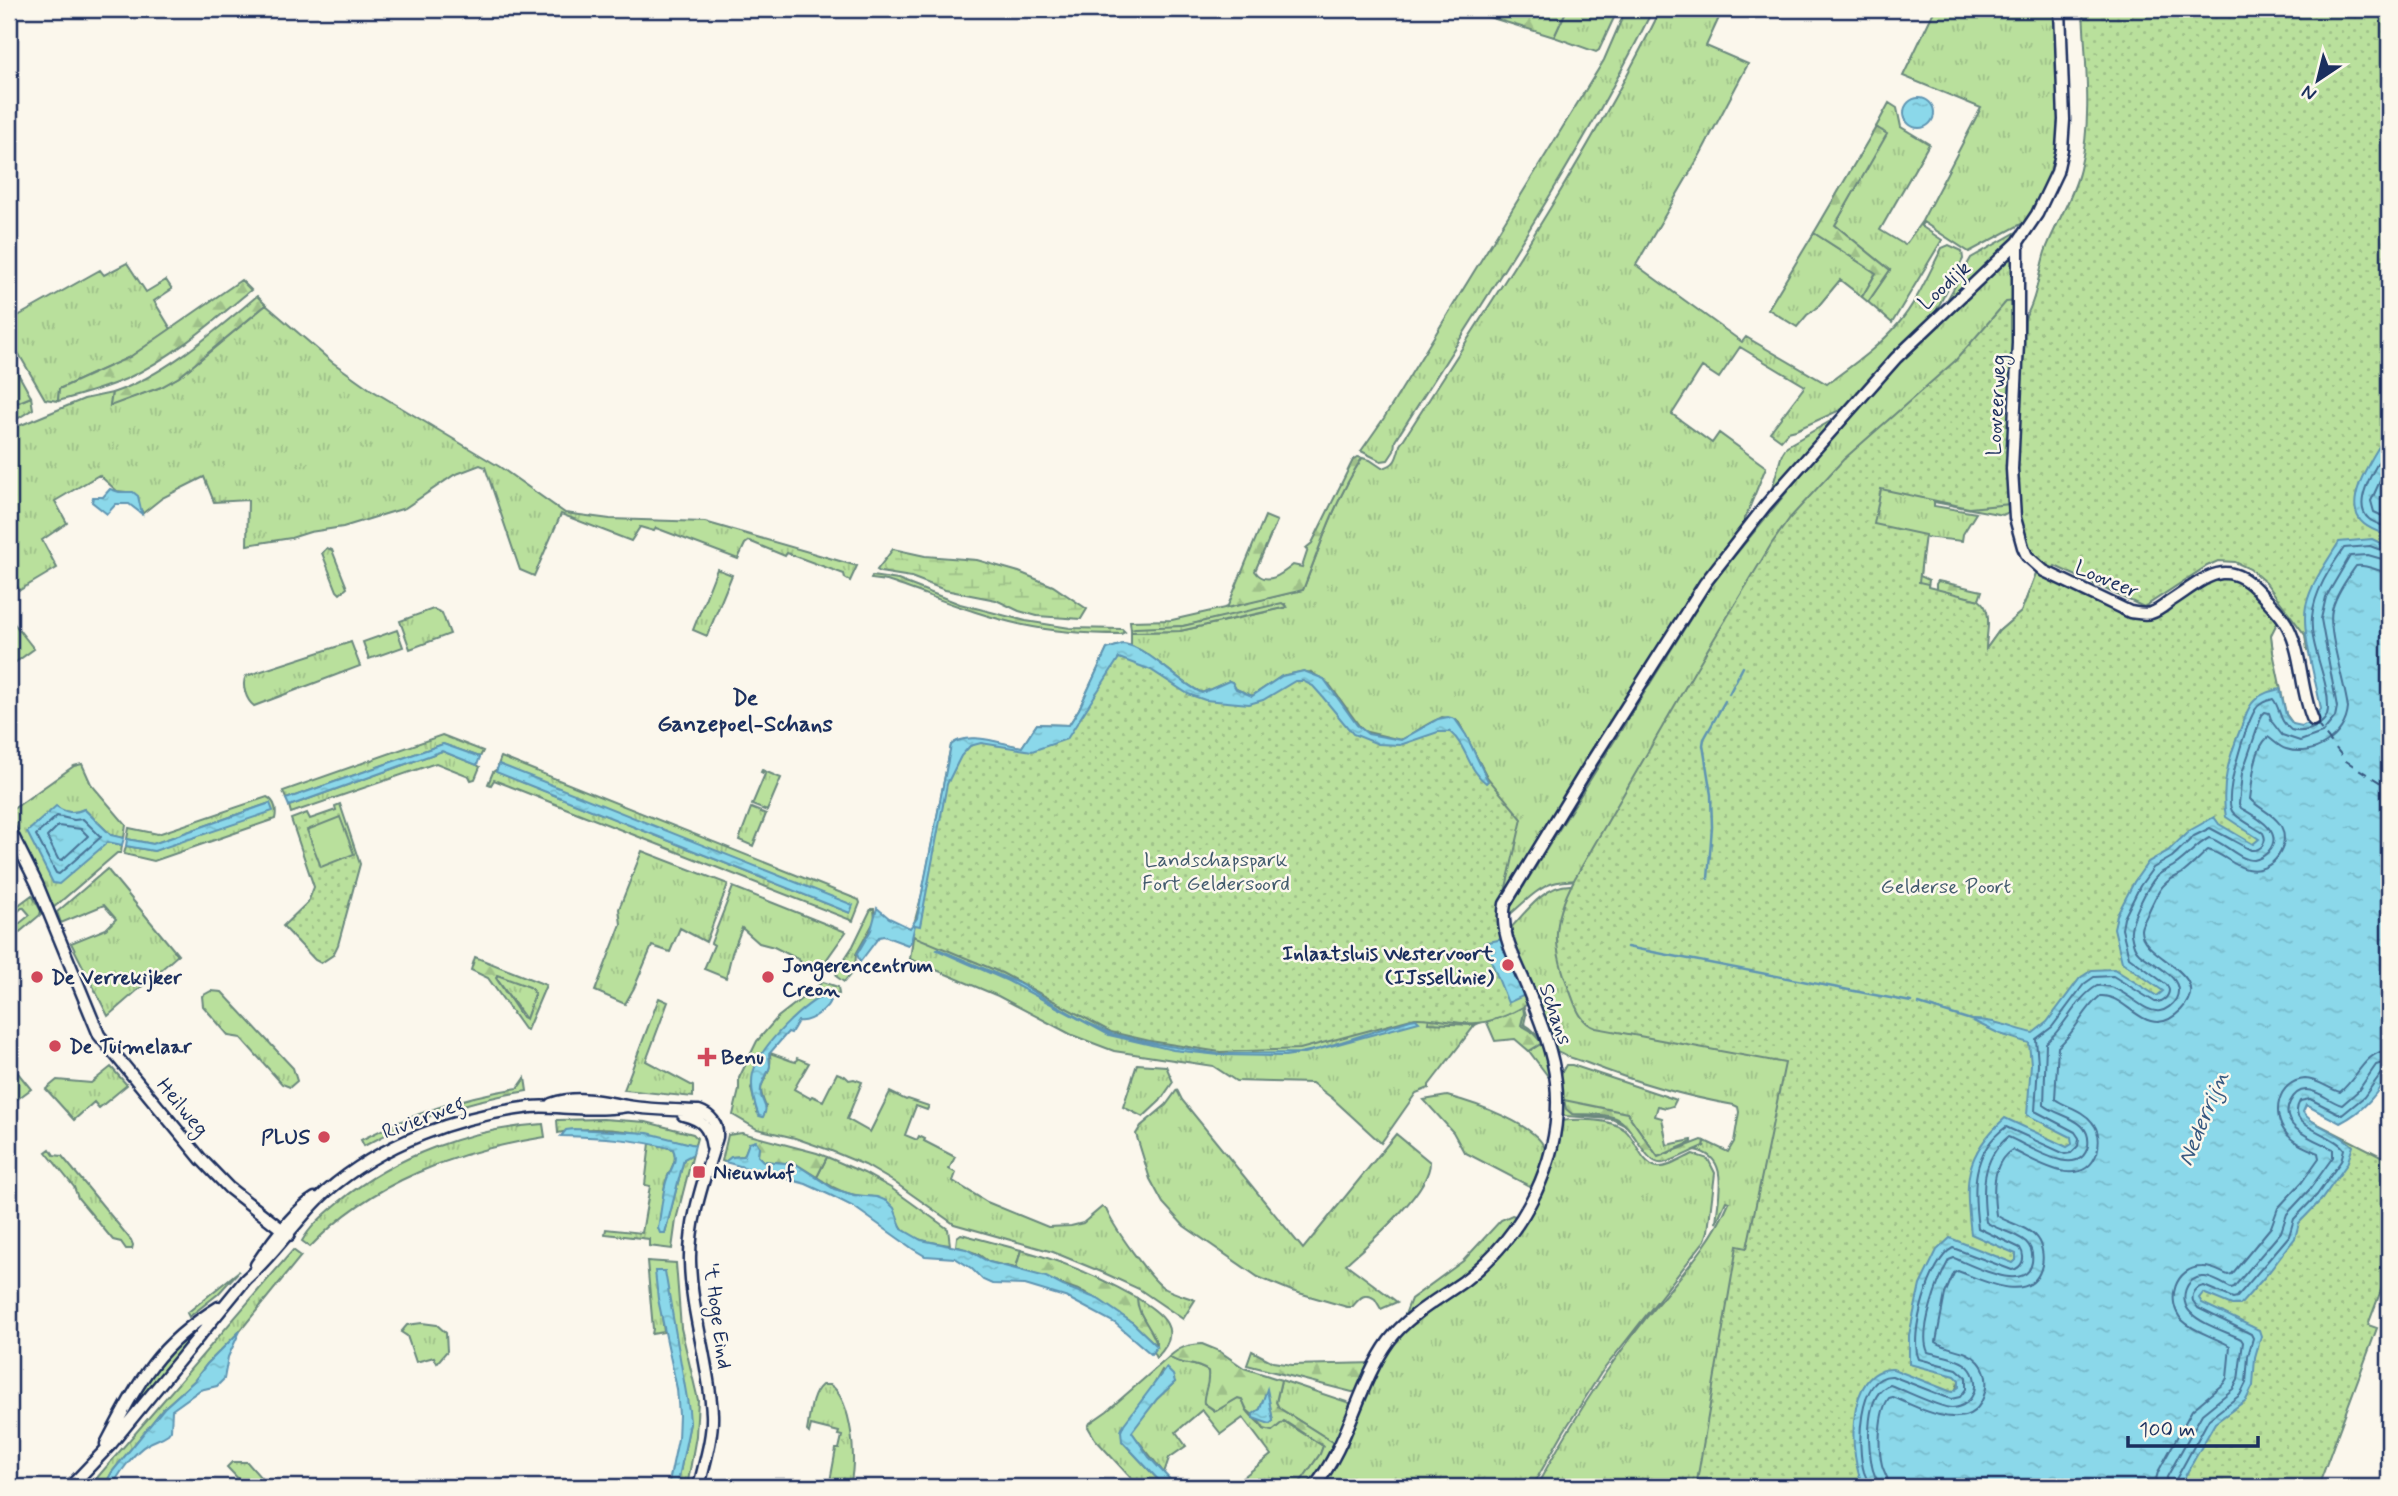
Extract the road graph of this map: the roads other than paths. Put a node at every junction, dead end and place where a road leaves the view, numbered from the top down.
1 (2060, 9) edge
2 (2018, 242) junction
3 (1737, 542) joint
4 (2036, 565) joint
5 (2314, 720) dead end
6 (9, 828) edge
7 (708, 1121) joint
8 (286, 1232) junction
9 (228, 1300) junction
10 (97, 1458) junction
11 (70, 1487) edge
12 (699, 1487) edge
13 (1314, 1487) edge

1 - 2 street, Loodijk
2 - 3 street, Loodijk
2 - 4 street, Looveerweg
3 - 13 street, Schans
4 - 5 street, Looveer
6 - 8 street, Heilweg
7 - 8 street, Rivierweg
7 - 12 street, 't Hoge Eind
8 - 9 street, Rivierweg
9 - 10 street, Rivierweg
9 - 10 street, Rivierweg
10 - 11 street, Rivierweg

